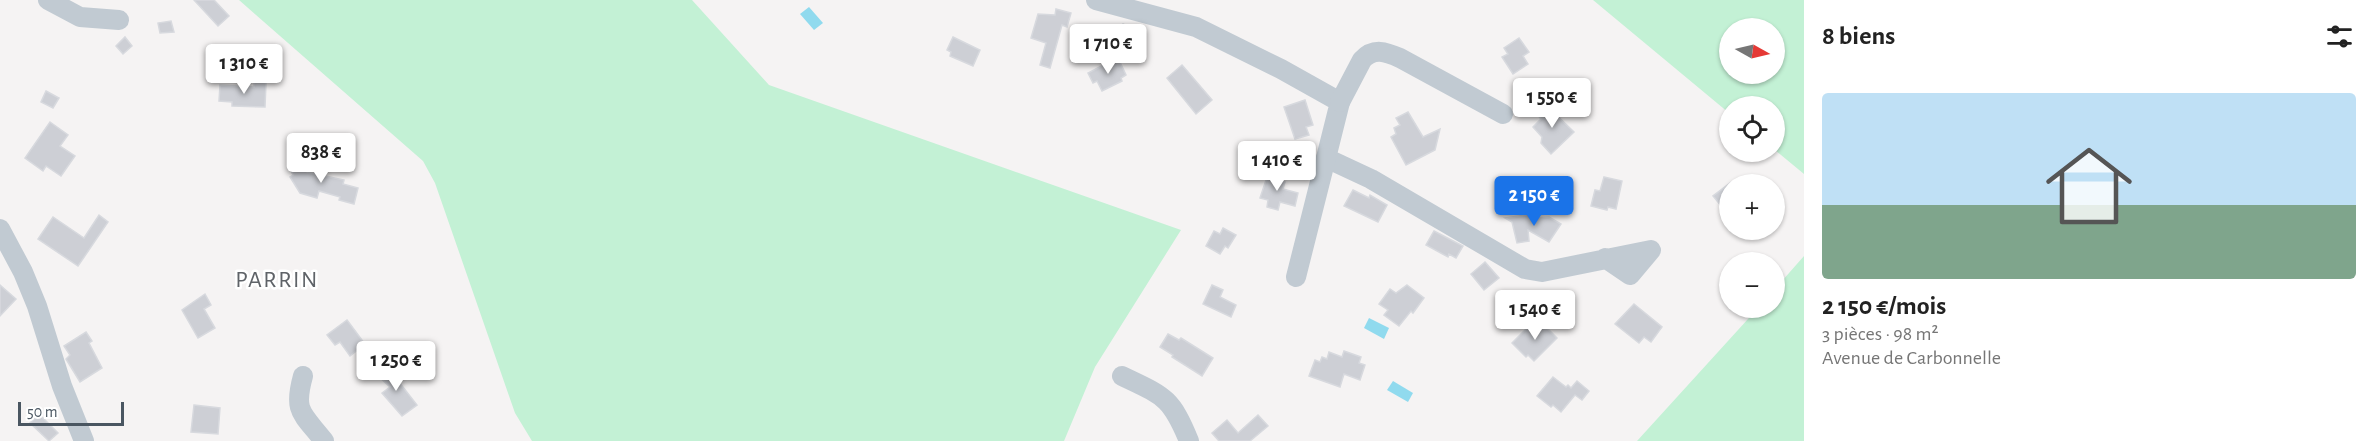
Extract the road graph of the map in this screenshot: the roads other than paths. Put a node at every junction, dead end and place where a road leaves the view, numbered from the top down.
1 (48, 0) edge
2 (1096, 0) edge
3 (119, 20) dead end
4 (1340, 102) junction
5 (1503, 114) dead end
6 (1326, 158) junction
7 (0, 229) edge
8 (1605, 258) dead end
9 (1296, 277) dead end
10 (303, 376) dead end
11 (1122, 376) dead end
12 (84, 441) edge
13 (324, 441) edge
14 (1189, 441) edge

1 - 3 street
2 - 4 street
4 - 5 street
4 - 6 street
6 - 8 street
6 - 9 street
7 - 12 street
10 - 13 street
11 - 14 street

